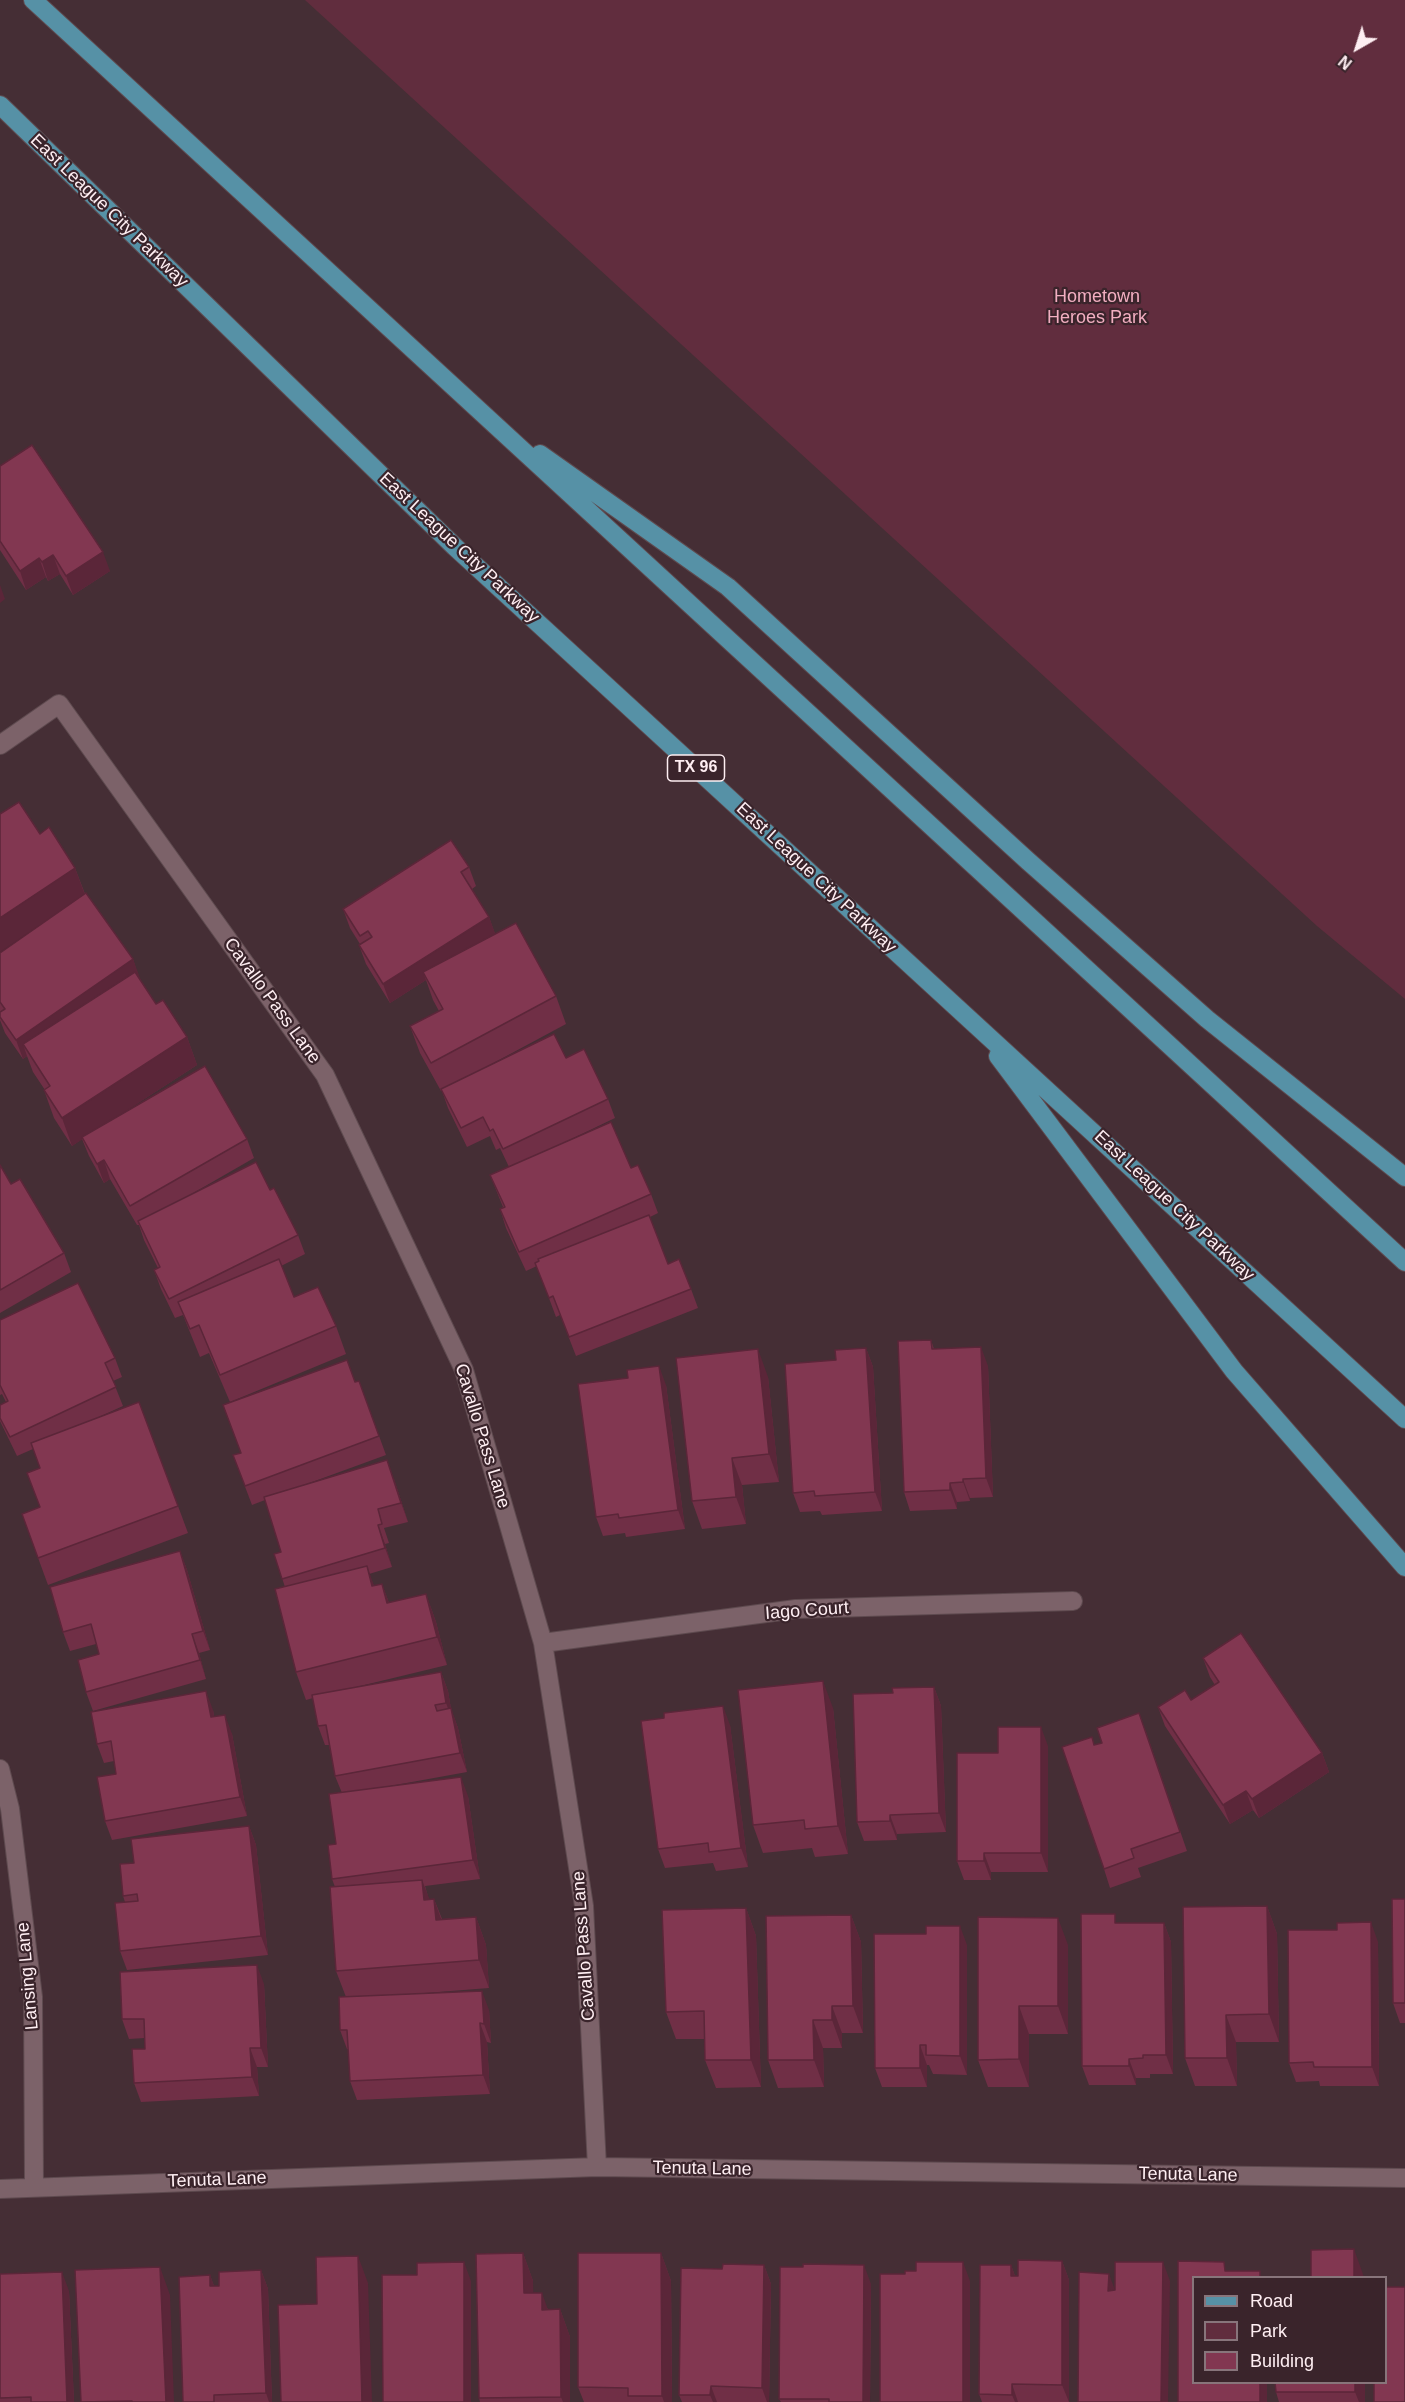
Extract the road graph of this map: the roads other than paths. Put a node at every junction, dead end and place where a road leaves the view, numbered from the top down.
1 (33, 0) edge
2 (0, 105) edge
3 (479, 410) junction
4 (0, 745) edge
5 (972, 1021) junction
6 (1405, 1177) edge
7 (1405, 1262) edge
8 (1405, 1419) edge
9 (1405, 1567) edge
10 (1073, 1601) dead end
11 (543, 1643) junction
12 (0, 1769) edge
13 (597, 2167) junction
14 (1405, 2178) edge
15 (34, 2186) junction
16 (0, 2189) edge

1 - 3 main road
2 - 5 main road, East League City Parkway / TX 96
3 - 6 main road
3 - 7 main road
4 - 11 street, Cavallo Pass Lane
5 - 8 main road, East League City Parkway / TX 96
5 - 9 main road
10 - 11 street, Iago Court
11 - 13 street, Cavallo Pass Lane
12 - 15 street, Lansing Lane
13 - 14 street, Tenuta Lane
13 - 15 street, Tenuta Lane
15 - 16 street, Tenuta Lane

